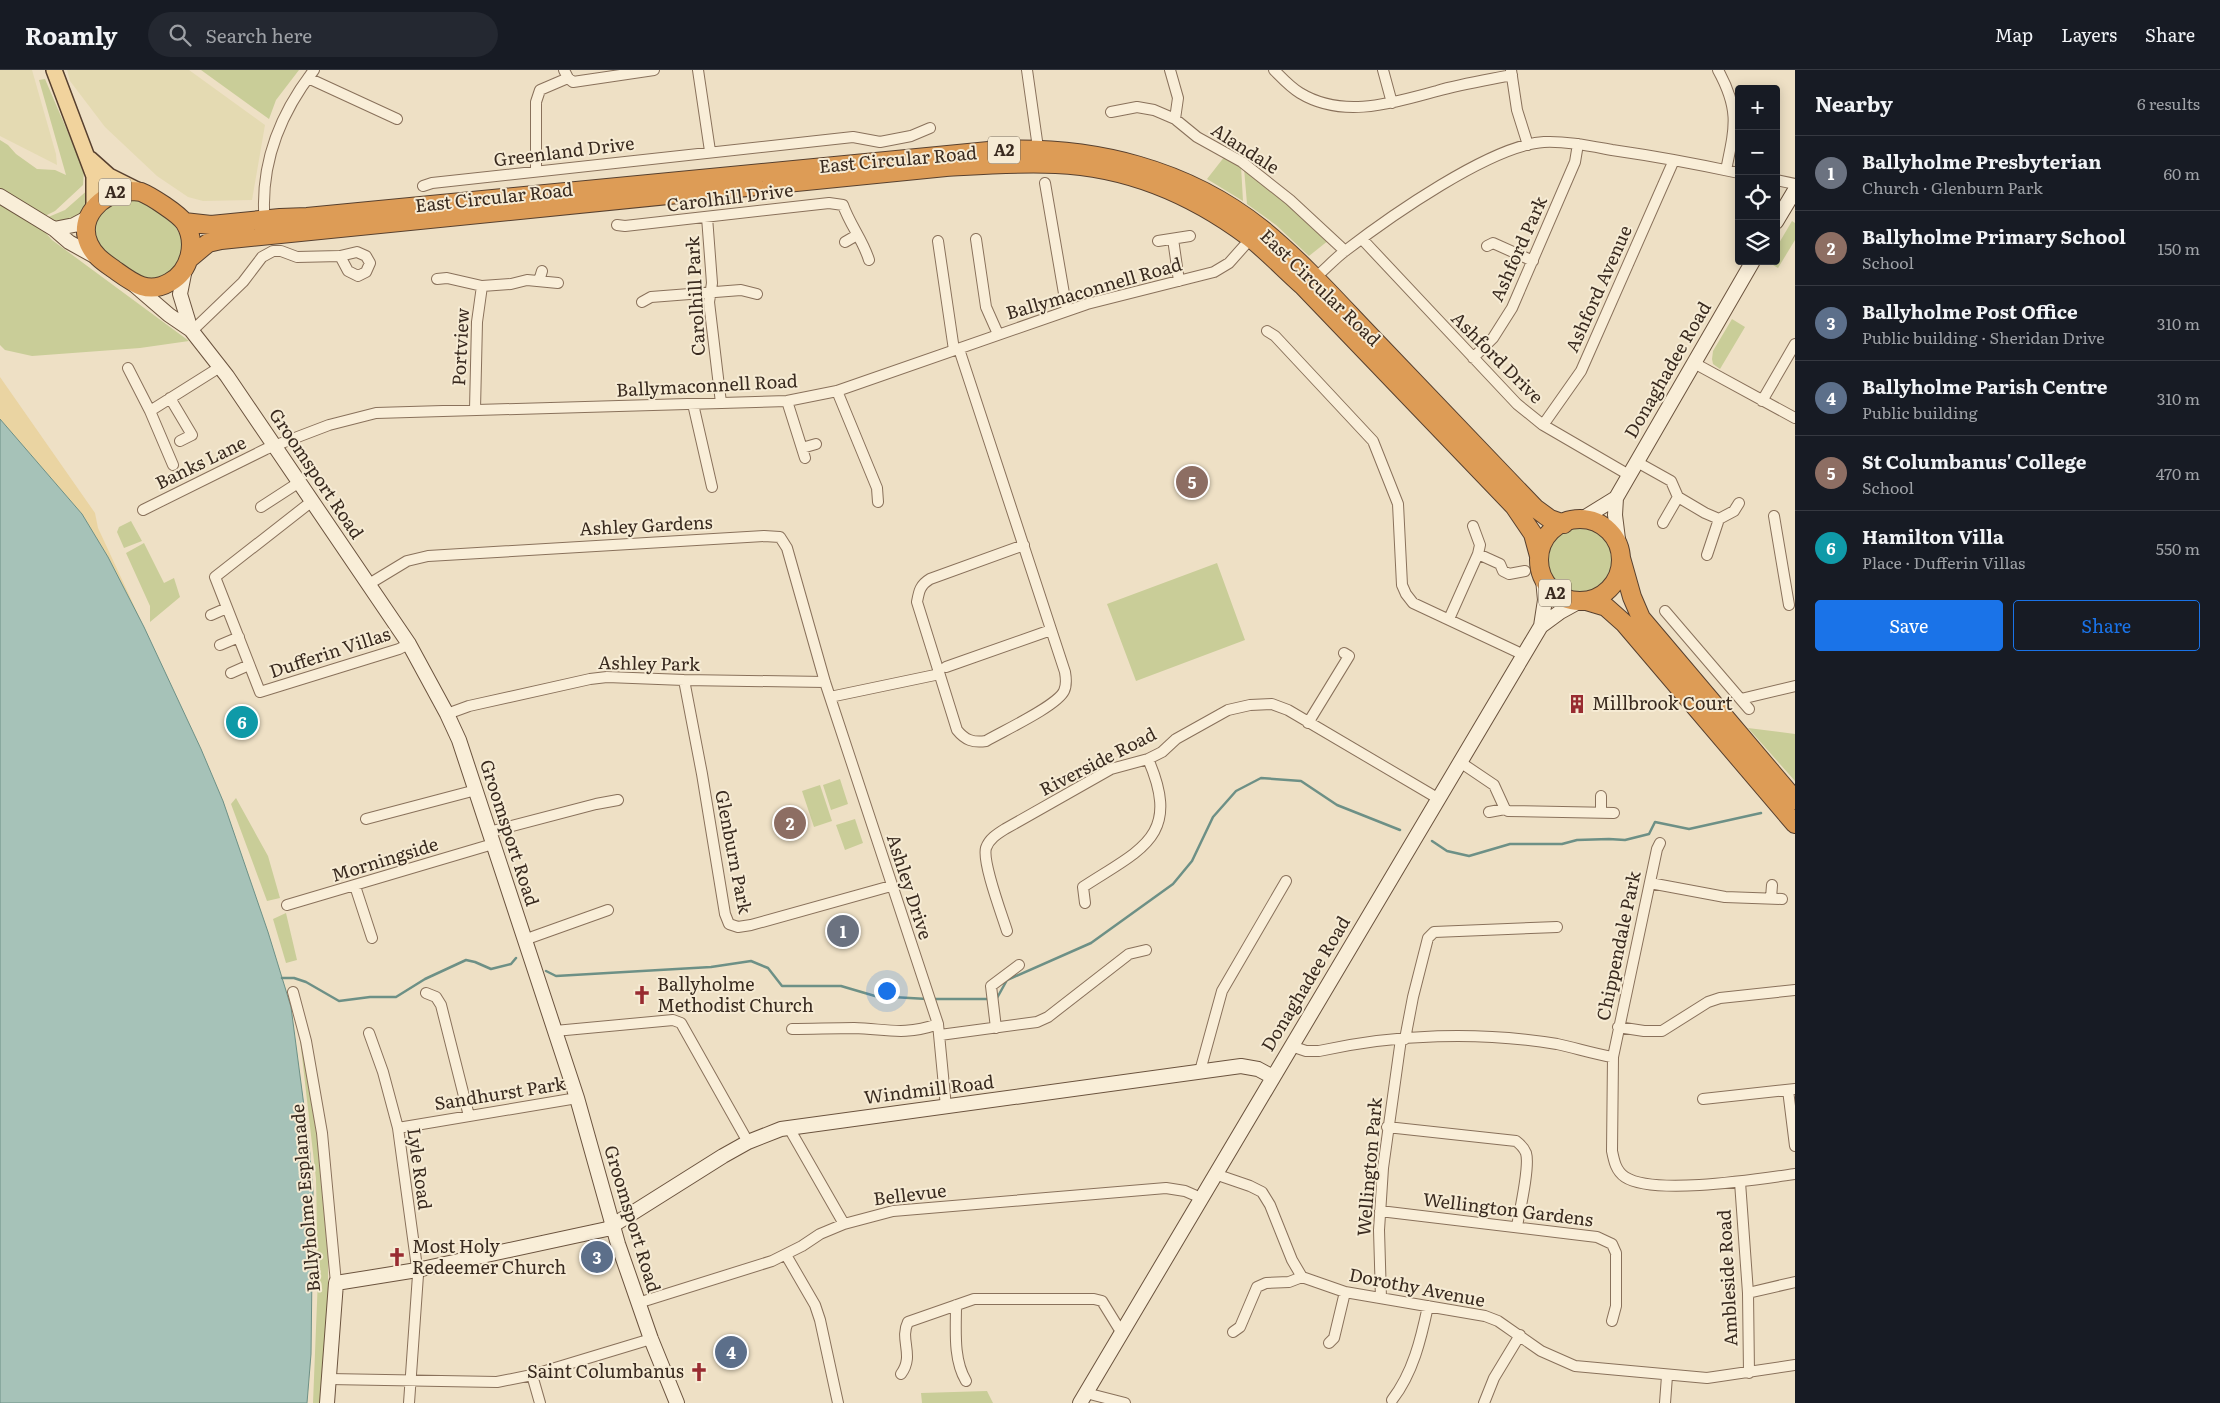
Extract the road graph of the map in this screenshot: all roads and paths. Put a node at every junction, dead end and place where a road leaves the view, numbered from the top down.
1 (54, 70) edge
2 (654, 70) edge
3 (698, 70) edge
4 (1027, 70) edge
5 (1170, 70) edge
6 (1274, 70) edge
7 (1383, 70) edge
8 (1718, 70) edge
9 (1512, 72) edge
10 (311, 74) edge
11 (566, 74) edge
12 (1392, 103) junction
13 (1111, 112) dead end
14 (397, 119) dead end
15 (1175, 119) junction
16 (923, 127) dead end
17 (1578, 144) junction
18 (1528, 145) junction
19 (710, 151) junction
20 (1039, 157) junction
21 (89, 158) junction
22 (1674, 160) junction
23 (1726, 170) junction
24 (536, 171) junction
25 (1735, 172) edge
26 (1780, 181) edge
27 (1045, 183) dead end
28 (1795, 184) edge
29 (423, 186) dead end
30 (1795, 190) edge
31 (142, 192) junction
32 (0, 196) edge
33 (92, 212) junction
34 (707, 217) junction
35 (1777, 220) edge
36 (184, 222) junction
37 (617, 225) dead end
38 (265, 228) junction
39 (54, 229) junction
40 (1256, 234) junction
41 (857, 235) junction
42 (1190, 236) dead end
43 (976, 239) dead end
44 (1173, 239) junction
45 (1362, 239) junction
46 (938, 241) dead end
47 (1158, 241) dead end
48 (845, 242) dead end
49 (1487, 246) dead end
50 (1345, 251) junction
51 (340, 256) dead end
52 (96, 257) junction
53 (868, 260) dead end
54 (1533, 261) junction
55 (188, 263) junction
56 (1751, 265) edge
57 (444, 275) dead end
58 (1179, 281) junction
59 (1309, 282) junction
60 (133, 283) junction
61 (558, 283) dead end
62 (482, 286) junction
63 (710, 292) junction
64 (757, 294) dead end
65 (642, 302) dead end
66 (1067, 311) junction
67 (191, 330) junction
68 (1267, 331) dead end
69 (998, 334) junction
70 (1795, 344) edge
71 (956, 349) junction
72 (1473, 358) junction
73 (1694, 364) junction
74 (220, 367) junction
75 (128, 368) dead end
76 (837, 391) junction
77 (170, 398) junction
78 (788, 401) junction
79 (1762, 401) junction
80 (720, 403) junction
81 (693, 404) junction
82 (153, 409) junction
83 (475, 409) junction
84 (1795, 418) edge
85 (1543, 425) junction
86 (180, 442) dead end
87 (816, 444) dead end
88 (274, 447) junction
89 (1636, 462) junction
90 (173, 464) dead end
91 (1629, 475) junction
92 (298, 483) junction
93 (712, 487) dead end
94 (1678, 497) junction
95 (1616, 498) junction
96 (311, 502) junction
97 (878, 502) dead end
98 (1738, 503) dead end
99 (261, 507) dead end
100 (143, 510) dead end
101 (1774, 516) dead end
102 (1582, 519) junction
103 (1720, 519) junction
104 (1663, 523) dead end
105 (1564, 524) junction
106 (1473, 526) dead end
107 (1024, 545) junction
108 (1620, 553) junction
109 (1478, 554) junction
110 (1707, 555) dead end
111 (1539, 556) junction
112 (1525, 571) dead end
113 (1543, 579) junction
114 (369, 584) junction
115 (1582, 601) junction
116 (1788, 605) edge
117 (227, 608) junction
118 (1665, 611) dead end
119 (211, 615) dead end
120 (1449, 619) junction
121 (1541, 626) junction
122 (1051, 630) junction
123 (239, 637) junction
124 (409, 644) junction
125 (220, 645) dead end
126 (1344, 654) dead end
127 (1524, 654) junction
128 (250, 666) junction
129 (942, 670) junction
130 (231, 673) dead end
131 (684, 680) junction
132 (825, 682) junction
133 (1795, 686) edge
134 (830, 697) junction
135 (1740, 699) junction
136 (1749, 710) dead end
137 (447, 714) junction
138 (1308, 724) junction
139 (1148, 759) junction
140 (1460, 762) junction
141 (476, 790) junction
142 (1601, 796) dead end
143 (1439, 799) junction
144 (618, 800) dead end
145 (1795, 800) edge
146 (1505, 809) junction
147 (1489, 812) dead end
148 (1601, 812) junction
149 (1614, 813) dead end
150 (366, 819) dead end
151 (1795, 824) edge
152 (491, 838) junction
153 (1660, 843) dead end
154 (1286, 881) dead end
155 (1650, 883) junction
156 (1772, 885) dead end
157 (355, 886) junction
158 (891, 886) junction
159 (1085, 903) dead end
160 (287, 905) dead end
161 (608, 910) dead end
162 (1557, 926) dead end
163 (1007, 931) dead end
164 (372, 938) dead end
165 (524, 940) junction
166 (1146, 950) dead end
167 (1019, 965) dead end
168 (1795, 990) edge
169 (293, 992) dead end
170 (426, 993) dead end
171 (938, 1024) junction
172 (1618, 1026) junction
173 (996, 1028) junction
174 (792, 1029) dead end
175 (555, 1031) junction
176 (368, 1033) dead end
177 (940, 1035) junction
178 (1403, 1039) junction
179 (1291, 1046) junction
180 (1613, 1058) junction
181 (1200, 1071) junction
182 (1273, 1077) junction
183 (1792, 1090) edge
184 (577, 1098) junction
185 (1703, 1099) dead end
186 (946, 1107) junction
187 (469, 1116) junction
188 (1387, 1127) junction
189 (398, 1128) junction
190 (789, 1128) junction
191 (748, 1142) junction
192 (1795, 1146) edge
193 (1215, 1174) junction
194 (1795, 1174) edge
195 (1740, 1182) junction
196 (1201, 1198) junction
197 (1380, 1211) junction
198 (844, 1224) junction
199 (1517, 1226) junction
200 (613, 1227) junction
201 (786, 1255) junction
202 (417, 1270) junction
203 (1302, 1277) junction
204 (1795, 1282) edge
205 (336, 1283) junction
206 (1345, 1292) junction
207 (1748, 1293) junction
208 (1381, 1298) junction
209 (638, 1303) junction
210 (956, 1305) junction
211 (1428, 1306) junction
212 (1612, 1321) dead end
213 (1123, 1331) junction
214 (1233, 1332) dead end
215 (1520, 1336) junction
216 (651, 1340) junction
217 (1329, 1343) dead end
218 (1795, 1365) edge
219 (1749, 1373) junction
220 (901, 1374) dead end
221 (532, 1375) junction
222 (1667, 1376) junction
223 (329, 1379) junction
224 (411, 1380) junction
225 (966, 1382) dead end
226 (1083, 1398) edge
227 (1392, 1400) dead end
228 (327, 1403) edge
229 (409, 1403) edge
230 (540, 1403) edge
231 (677, 1403) edge
232 (838, 1403) edge
233 (1125, 1403) edge
234 (1484, 1403) edge
235 (1665, 1403) edge

1 - 21 main road, A2
2 - 11 street
3 - 19 street
4 - 20 street
5 - 15 street
6 - 12 street
7 - 12 street
8 - 23 street
9 - 12 street
9 - 18 street
10 - 14 street
10 - 38 street
11 - 24 street
13 - 15 street, Alandale
15 - 50 street, Alandale
16 - 19 street, Greenland Drive
17 - 18 street
17 - 22 street
17 - 54 street, Ashford Park
18 - 45 street
19 - 24 street, Greenland Drive
20 - 38 highway, East Circular Road / A2
20 - 40 highway, East Circular Road / A2
21 - 31 main road, A2
21 - 33 main road, A2
22 - 23 street
22 - 85 street, Ashford Avenue
23 - 25 street
24 - 29 street, Greenland Drive
26 - 28 street
27 - 66 street
30 - 35 main road
31 - 33 highway, A2
31 - 36 highway, A2
32 - 39 main road
33 - 39 main road
33 - 52 highway, A2
34 - 37 street, Carolhill Drive
34 - 41 street, Carolhill Drive
34 - 63 street, Carolhill Park
36 - 38 highway, East Circular Road / A2
36 - 55 highway
38 - 55 highway, East Circular Road / A2
39 - 52 main road
40 - 58 street, Ballymaconnell Road
40 - 59 highway, East Circular Road / A2
41 - 48 street
41 - 53 street, Carolhill Drive
42 - 44 street
43 - 69 street
44 - 47 street
44 - 58 street
45 - 50 street
45 - 72 street, Ashford Drive
46 - 71 street
49 - 54 street
50 - 59 street
51 - 67 street
52 - 60 highway, A2
54 - 72 street, Ashford Park
55 - 60 highway, A2
55 - 67 main road
56 - 73 main road, Donaghadee Road
57 - 62 street, Portview
58 - 66 street, Ballymaconnell Road
59 - 105 highway, East Circular Road / A2
59 - 111 highway, East Circular Road / A2
60 - 67 main road
61 - 62 street, Portview
62 - 83 street, Portview
63 - 64 street
63 - 65 street
63 - 80 street, Carolhill Park
66 - 69 street, Ballymaconnell Road
67 - 74 main road, Groomsport Road
68 - 120 street
69 - 71 street, Ballymaconnell Road
70 - 79 street
71 - 76 street, Ballymaconnell Road
71 - 107 street
72 - 85 street, Ashford Drive
73 - 79 street
73 - 89 main road, Donaghadee Road
74 - 77 street
74 - 88 main road, Groomsport Road
75 - 82 street
76 - 78 street, Ballymaconnell Road
76 - 97 street
77 - 82 street
77 - 86 street
78 - 80 street, Ballymaconnell Road
78 - 87 street
79 - 84 street
80 - 81 street, Ballymaconnell Road
81 - 83 street, Ballymaconnell Road
81 - 93 street
82 - 90 street
83 - 88 street, Ballymaconnell Road
85 - 91 street, Ashford Drive
88 - 92 main road, Groomsport Road
88 - 100 street, Banks Lane
89 - 91 main road, Donaghadee Road
89 - 94 street
91 - 95 main road, Donaghadee Road
92 - 96 main road, Groomsport Road
92 - 99 street
94 - 103 street
94 - 104 street
95 - 102 main road, Donaghadee Road
95 - 108 main road, Donaghadee Road
96 - 114 main road, Groomsport Road
96 - 117 street, Dufferin Villas
98 - 103 street
101 - 116 street
102 - 105 highway, A2
102 - 108 highway
103 - 110 street
105 - 111 highway, A2
106 - 109 street
107 - 122 street
107 - 129 street
108 - 115 highway, A2
108 - 145 highway
109 - 112 street
109 - 120 street
111 - 113 highway, A2
113 - 115 highway, A2
113 - 121 main road, Donaghadee Road
114 - 124 main road, Groomsport Road
114 - 132 street, Ashley Gardens
115 - 121 main road
115 - 151 highway, A2
117 - 119 street
117 - 123 street, Dufferin Villas
118 - 135 street
120 - 127 street
121 - 127 main road, Donaghadee Road
122 - 129 street
122 - 129 street
123 - 125 street
123 - 128 street, Dufferin Villas
124 - 128 street, Dufferin Villas
124 - 137 main road, Groomsport Road
126 - 138 street
127 - 140 main road, Donaghadee Road
128 - 130 street, Dufferin Villas
129 - 134 street
131 - 132 street, Ashley Park
131 - 137 street, Ashley Park
131 - 158 street, Glenburn Park
132 - 134 street, Ashley Drive
133 - 135 street
134 - 158 street, Ashley Drive
135 - 136 street
137 - 141 main road, Groomsport Road
138 - 139 street, Riverside Road
138 - 143 street, Riverside Road
139 - 159 street
139 - 163 street, Riverside Road
140 - 143 main road, Donaghadee Road
140 - 146 street
141 - 150 street
141 - 152 main road, Groomsport Road
142 - 148 street
143 - 179 main road, Donaghadee Road
144 - 152 street, Morningside
146 - 147 street
146 - 148 street
148 - 149 street
152 - 157 street, Morningside
152 - 165 main road, Groomsport Road
153 - 155 street, Chippendale Park
154 - 181 street
155 - 156 street
155 - 172 street, Chippendale Park
157 - 160 street, Morningside
157 - 164 street
158 - 171 street, Ashley Drive
161 - 165 street
162 - 178 street, Wellington Park
165 - 175 main road, Groomsport Road
166 - 173 street
167 - 173 street
168 - 172 street
169 - 205 street, Ballyholme Esplanade
170 - 187 street
171 - 174 street
171 - 177 street, Ashley Drive
172 - 180 street, Chippendale Park
173 - 177 street
175 - 184 main road, Groomsport Road
175 - 191 street
176 - 189 street, Lyle Road
177 - 186 street, Ashley Drive
178 - 179 street
178 - 180 street
178 - 188 street, Wellington Park
179 - 182 main road, Donaghadee Road
180 - 195 street, Chippendale Park
181 - 182 main road, Windmill Road
181 - 186 main road, Windmill Road
182 - 193 main road, Donaghadee Road
183 - 185 street
183 - 192 street
184 - 187 street, Sandhurst Park
184 - 200 main road, Groomsport Road
186 - 190 main road, Windmill Road
187 - 189 street, Sandhurst Park
188 - 197 street, Wellington Park
188 - 199 street
189 - 202 street, Lyle Road
190 - 191 main road, Windmill Road
190 - 198 street
191 - 200 main road, Windmill Road
193 - 196 main road, Donaghadee Road
193 - 203 street
194 - 195 street, Chippendale Park
195 - 207 street, Ambleside Road
196 - 198 street, Bellevue
196 - 213 main road, Donaghadee Road
197 - 199 street, Wellington Gardens
197 - 208 street, Wellington Park
198 - 201 street, Bellevue
199 - 212 street, Wellington Gardens
200 - 202 main road, Windmill Road
200 - 209 main road, Groomsport Road
201 - 209 street, Bellevue
201 - 232 street
202 - 205 main road, Windmill Road
202 - 224 street, Lyle Road
203 - 206 street, Dorothy Avenue
203 - 214 street
204 - 207 street
205 - 223 main road, Ballyholme Esplanade
206 - 208 street, Dorothy Avenue
206 - 217 street
207 - 219 street, Ambleside Road
208 - 211 street, Dorothy Avenue
209 - 216 main road, Groomsport Road
210 - 213 street
210 - 220 street
210 - 225 street
211 - 215 street, Dorothy Avenue
211 - 227 street
213 - 226 main road, Donaghadee Road
215 - 222 street, Dorothy Avenue
215 - 234 street
216 - 221 street
216 - 231 main road, Groomsport Road
218 - 219 street, Dorothy Avenue
219 - 222 street, Dorothy Avenue
221 - 224 street
221 - 230 street
222 - 235 street
223 - 224 street
223 - 228 main road, Ballyholme Esplanade
224 - 229 street, Lyle Road
226 - 233 street

